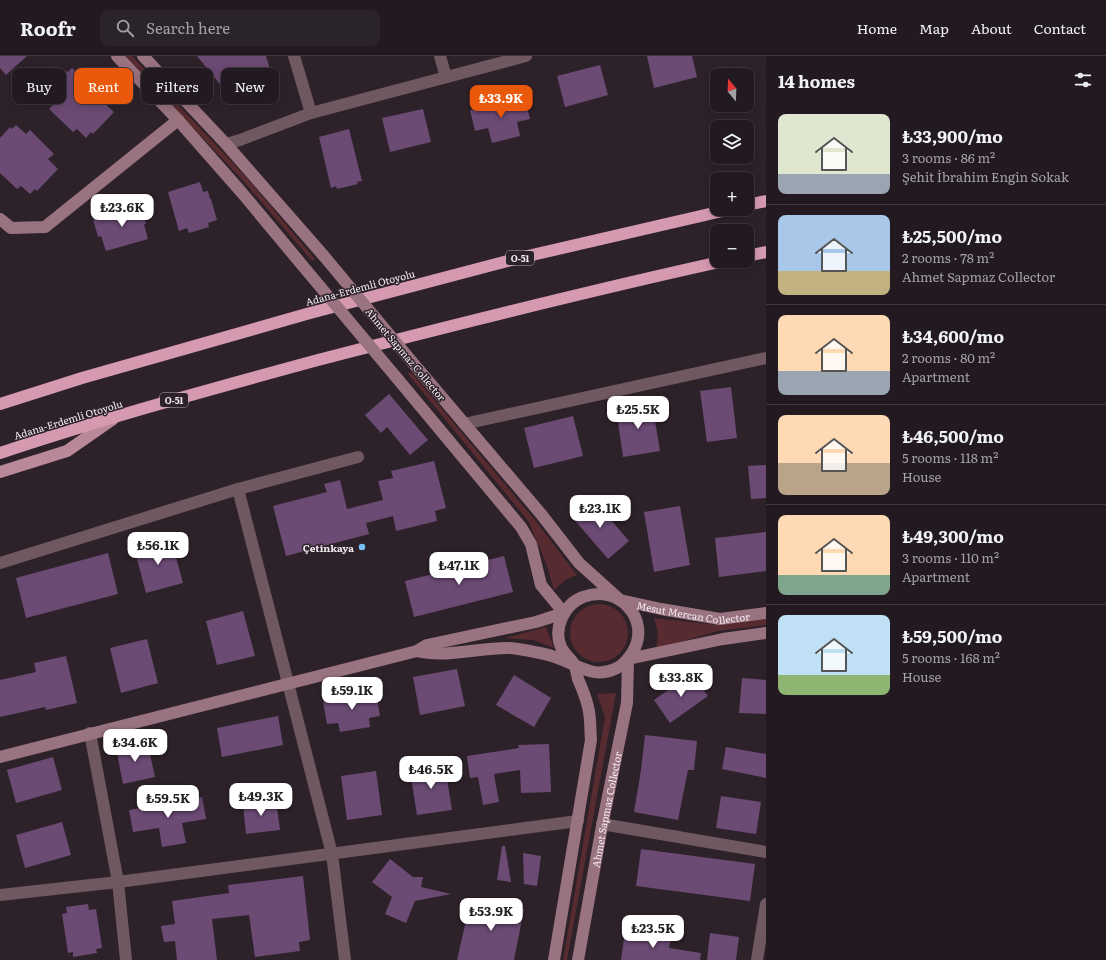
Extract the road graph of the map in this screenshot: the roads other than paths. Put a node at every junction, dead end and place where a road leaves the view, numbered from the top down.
1 (117, 56) edge
2 (143, 56) edge
3 (294, 56) edge
4 (440, 56) edge
5 (526, 56) edge
6 (446, 77) junction
7 (311, 113) junction
8 (178, 120) junction
9 (226, 144) junction
10 (766, 201) edge
11 (754, 204) edge
12 (710, 214) edge
13 (0, 219) edge
14 (766, 252) edge
15 (754, 255) edge
16 (710, 264) edge
17 (766, 358) edge
18 (0, 404) edge
19 (116, 417) junction
20 (464, 424) junction
21 (0, 453) edge
22 (358, 457) dead end
23 (0, 472) edge
24 (238, 489) junction
25 (0, 563) edge
26 (620, 600) junction
27 (766, 612) edge
28 (564, 614) junction
29 (766, 633) edge
30 (417, 651) junction
31 (628, 659) junction
32 (574, 664) junction
33 (288, 683) junction
34 (90, 733) junction
35 (0, 756) edge
36 (578, 821) junction
37 (602, 824) junction
38 (766, 852) edge
39 (332, 854) junction
40 (118, 882) junction
41 (0, 895) edge
42 (766, 904) edge
43 (126, 960) edge
44 (346, 960) edge
45 (554, 960) edge
46 (578, 960) edge
47 (757, 960) edge

1 - 8 main road
2 - 9 main road, Ahmet Sapmaz Collector
3 - 7 street
4 - 6 street
5 - 6 street
6 - 7 street
7 - 9 street
8 - 13 main road
8 - 28 main road, bridge
9 - 20 main road, Ahmet Sapmaz Collector, bridge
10 - 11 highway
12 - 18 highway, Adana-Erdemli Otoyolu / O-51
14 - 15 highway
16 - 19 highway, Adana-Erdemli Otoyolu / O-51
17 - 20 street
19 - 21 highway, Adana-Erdemli Otoyolu / O-51
19 - 23 main road
20 - 26 main road, Ahmet Sapmaz Collector
22 - 24 street
24 - 25 street
24 - 33 street
26 - 27 main road, Mesut Mercan Collector
26 - 28 main road
26 - 31 main road
28 - 30 main road
28 - 32 main road
29 - 31 main road
30 - 32 main road
30 - 33 main road
31 - 32 main road
31 - 37 main road, Ahmet Sapmaz Collector
32 - 36 main road
33 - 34 main road
33 - 39 street
34 - 35 main road
34 - 40 street
36 - 39 street
36 - 45 main road
37 - 38 street
37 - 46 main road, Ahmet Sapmaz Collector
39 - 40 street
39 - 44 street
40 - 41 street
40 - 43 street
42 - 47 street

